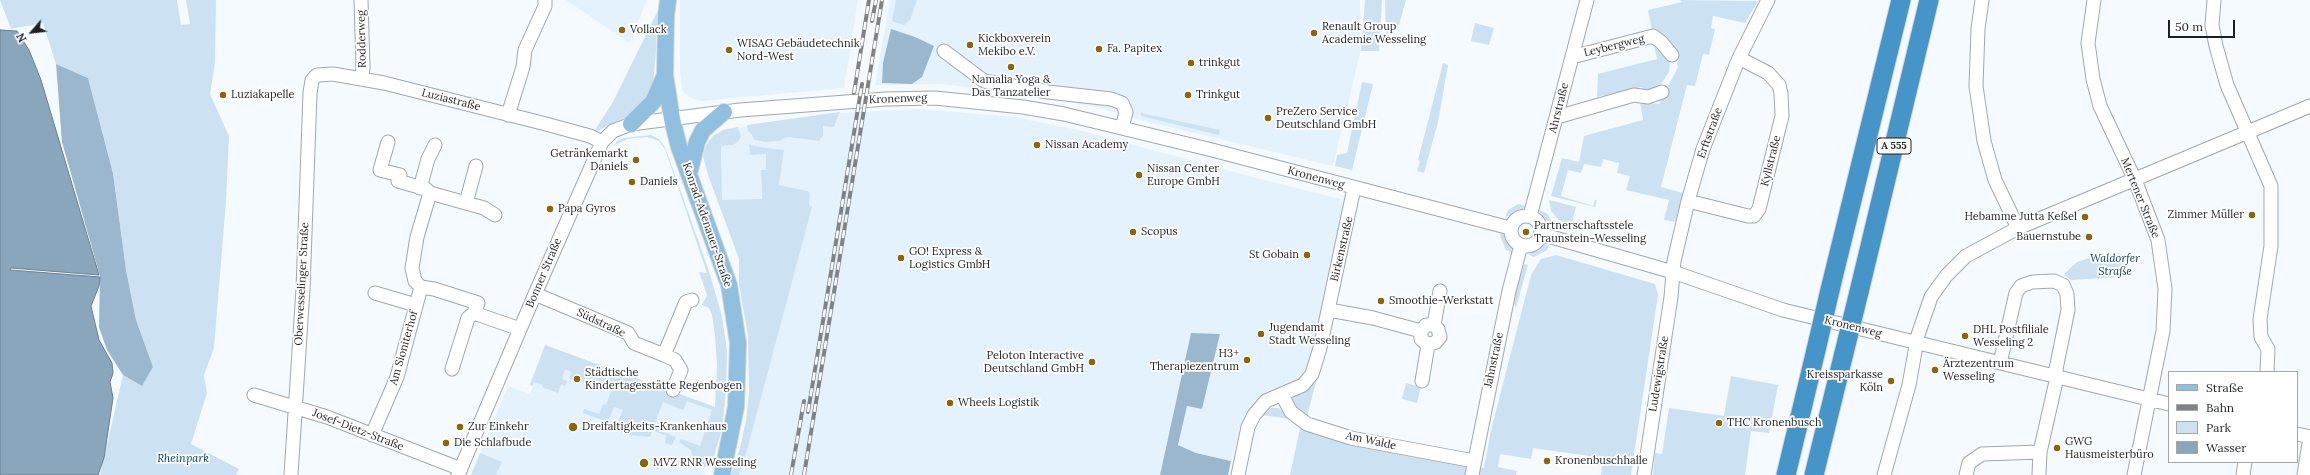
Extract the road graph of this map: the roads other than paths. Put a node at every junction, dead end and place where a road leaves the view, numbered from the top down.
1 (361, 0) edge
2 (668, 0) edge
3 (1587, 0) edge
4 (1768, 0) edge
5 (1902, 0) edge
6 (1929, 0) edge
7 (1982, 0) edge
8 (2094, 0) edge
9 (2214, 0) edge
10 (545, 3) edge
11 (944, 51) dead end
12 (1672, 55) dead end
13 (1572, 57) junction
14 (1739, 58) junction
15 (665, 75) junction
16 (362, 79) junction
17 (1662, 92) dead end
18 (310, 93) joint
19 (2310, 106) edge
20 (724, 112) junction
21 (508, 115) junction
22 (1557, 117) junction
23 (672, 119) junction
24 (631, 124) junction
25 (1122, 128) junction
26 (2249, 133) junction
27 (388, 142) dead end
28 (602, 142) junction
29 (435, 145) dead end
30 (476, 166) dead end
31 (688, 175) junction
32 (2135, 180) junction
33 (1354, 188) junction
34 (425, 190) junction
35 (1688, 201) junction
36 (466, 202) junction
37 (495, 215) dead end
38 (1530, 216) junction
39 (1510, 228) junction
40 (2018, 228) junction
41 (1541, 234) junction
42 (1521, 245) junction
43 (1673, 272) junction
44 (421, 287) junction
45 (1440, 291) dead end
46 (375, 293) dead end
47 (535, 294) junction
48 (692, 300) dead end
49 (416, 304) junction
50 (1329, 310) junction
51 (474, 314) junction
52 (1434, 325) junction
53 (520, 329) junction
54 (1421, 331) junction
55 (1916, 343) junction
56 (1428, 344) junction
57 (664, 355) junction
58 (2000, 363) junction
59 (452, 369) dead end
60 (2268, 371) edge
61 (2057, 377) junction
62 (1422, 381) dead end
63 (673, 390) dead end
64 (254, 395) dead end
65 (1282, 395) junction
66 (2151, 400) junction
67 (2168, 404) edge
68 (295, 406) junction
69 (2298, 434) edge
70 (372, 435) junction
71 (2310, 436) edge
72 (2040, 452) junction
73 (1474, 462) junction
74 (2245, 463) edge
75 (459, 472) edge
76 (290, 475) edge
77 (722, 475) edge
78 (1238, 475) edge
79 (1472, 475) edge
80 (1644, 475) edge
81 (1786, 475) edge
82 (1814, 475) edge
83 (1884, 475) edge
84 (1966, 475) edge
85 (2038, 475) edge
86 (2134, 475) edge
87 (2243, 475) edge
88 (2304, 475) edge

1 - 16 street, Rodderweg
2 - 15 main road, Konrad-Adenauer-Straße
3 - 13 street, Ahrstraße
4 - 14 street, Erftstraße
5 - 81 highway, A 555, bridge
6 - 82 highway, A 555, bridge
7 - 40 street
8 - 32 street, Mertener Straße
9 - 26 street
10 - 21 street
11 - 25 street
12 - 13 street, Leybergweg
13 - 22 street, Ahrstraße
14 - 35 street, Erftstraße
14 - 35 street, Kyllstraße
15 - 23 main road, Konrad-Adenauer-Straße
15 - 24 main road
16 - 18 street, Luziastraße
16 - 21 street, Luziastraße
17 - 22 street
18 - 68 street, Oberwesselinger Straße
19 - 26 street
20 - 23 street, Kronenweg
20 - 25 street, Kronenweg
20 - 31 main road
21 - 28 street, Luziastraße
22 - 38 street, Ahrstraße
23 - 24 street, Bonner Straße
23 - 31 main road, Konrad-Adenauer-Straße
24 - 28 street, Bonner Straße
25 - 33 street, Kronenweg
26 - 32 street
26 - 60 street
27 - 34 street
28 - 47 street, Bonner Straße
29 - 34 street
30 - 36 street
31 - 77 main road, Konrad-Adenauer-Straße
32 - 40 street
32 - 66 street, Mertener Straße
33 - 39 street, Kronenweg
33 - 50 street, Birkenstraße
34 - 36 street
34 - 44 street
35 - 43 street, Erftstraße
36 - 37 street
38 - 39 street
38 - 41 street
39 - 42 street
40 - 55 street
41 - 42 street
41 - 43 street, Kronenweg
42 - 73 street, Jahnstraße
43 - 55 street, Kronenweg
43 - 80 street, Ludewigstraße
44 - 49 street, Am Sioniterhof
44 - 51 street
45 - 52 street
46 - 49 street, Am Sioniterhof
47 - 53 street, Bonner Straße
47 - 57 street, Südstraße
48 - 57 street
49 - 70 street, Am Sioniterhof
50 - 54 street
50 - 65 street, Birkenstraße
51 - 53 street
51 - 59 street
52 - 54 street
52 - 56 street
53 - 75 street, Bonner Straße
54 - 56 street
55 - 58 street, Kronenweg
55 - 83 street
56 - 62 street
57 - 63 street, Südstraße
58 - 61 street, Kronenweg
58 - 61 street
61 - 66 street, Kronenweg
61 - 72 street
64 - 68 street, Josef-Dietz-Straße
65 - 73 street, Am Walde
65 - 78 street, Birkenstraße
66 - 67 street, Kronenweg
66 - 86 street, Mertener Straße
68 - 70 street, Josef-Dietz-Straße
68 - 76 street, Oberwesselinger Straße
69 - 71 street
70 - 75 street, Josef-Dietz-Straße
71 - 88 street
72 - 84 street
72 - 85 street
73 - 79 street, Jahnstraße
74 - 87 street

